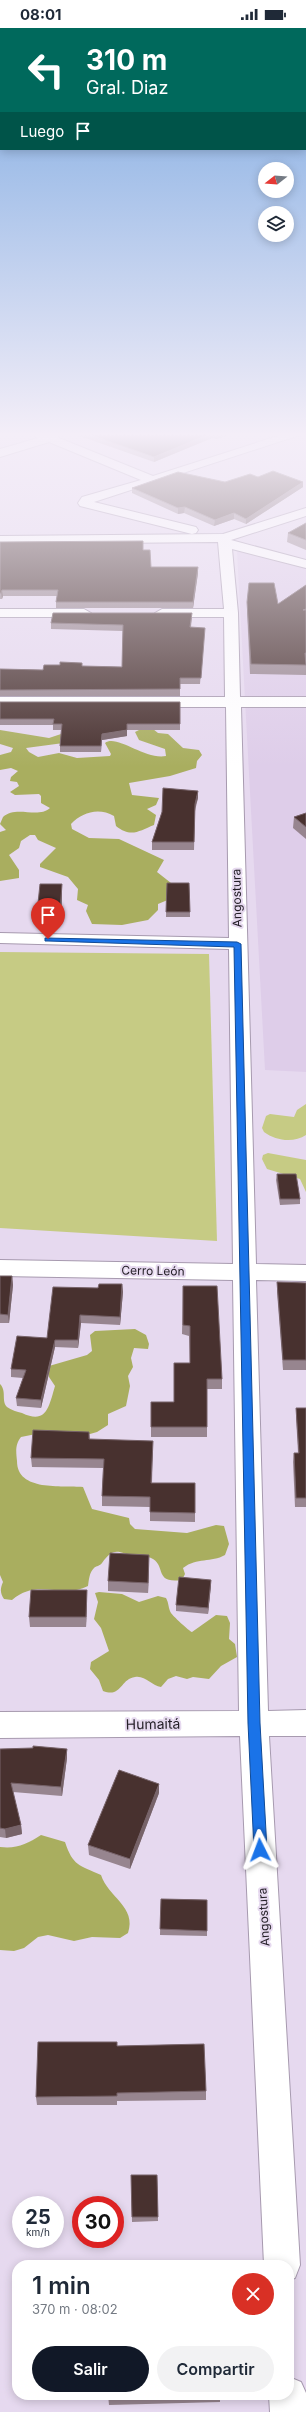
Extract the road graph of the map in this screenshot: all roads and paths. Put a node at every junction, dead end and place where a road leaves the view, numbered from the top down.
1 (225, 544) edge
2 (236, 544) edge
3 (306, 564) edge
4 (0, 613) edge
5 (96, 613) edge
6 (151, 613) edge
7 (231, 613) junction
8 (0, 702) edge
9 (233, 702) junction
10 (306, 702) edge
11 (0, 938) edge
12 (237, 944) junction
13 (0, 1268) edge
14 (245, 1272) junction
15 (306, 1273) edge
16 (254, 1723) junction
17 (306, 1723) edge
18 (0, 1726) edge
19 (282, 2260) edge
20 (288, 2400) edge
21 (289, 2412) edge

1 - 7 street, Angostura
2 - 3 street
4 - 5 street
6 - 7 street
7 - 9 street, Angostura
8 - 9 street
9 - 10 street
9 - 12 street, Angostura
11 - 12 street
12 - 14 street, Angostura
13 - 14 street, Cerro León
14 - 15 street, Cerro León
14 - 16 street, Angostura
16 - 17 street, Humaitá
16 - 18 street, Humaitá
16 - 19 street, Angostura
20 - 21 street

